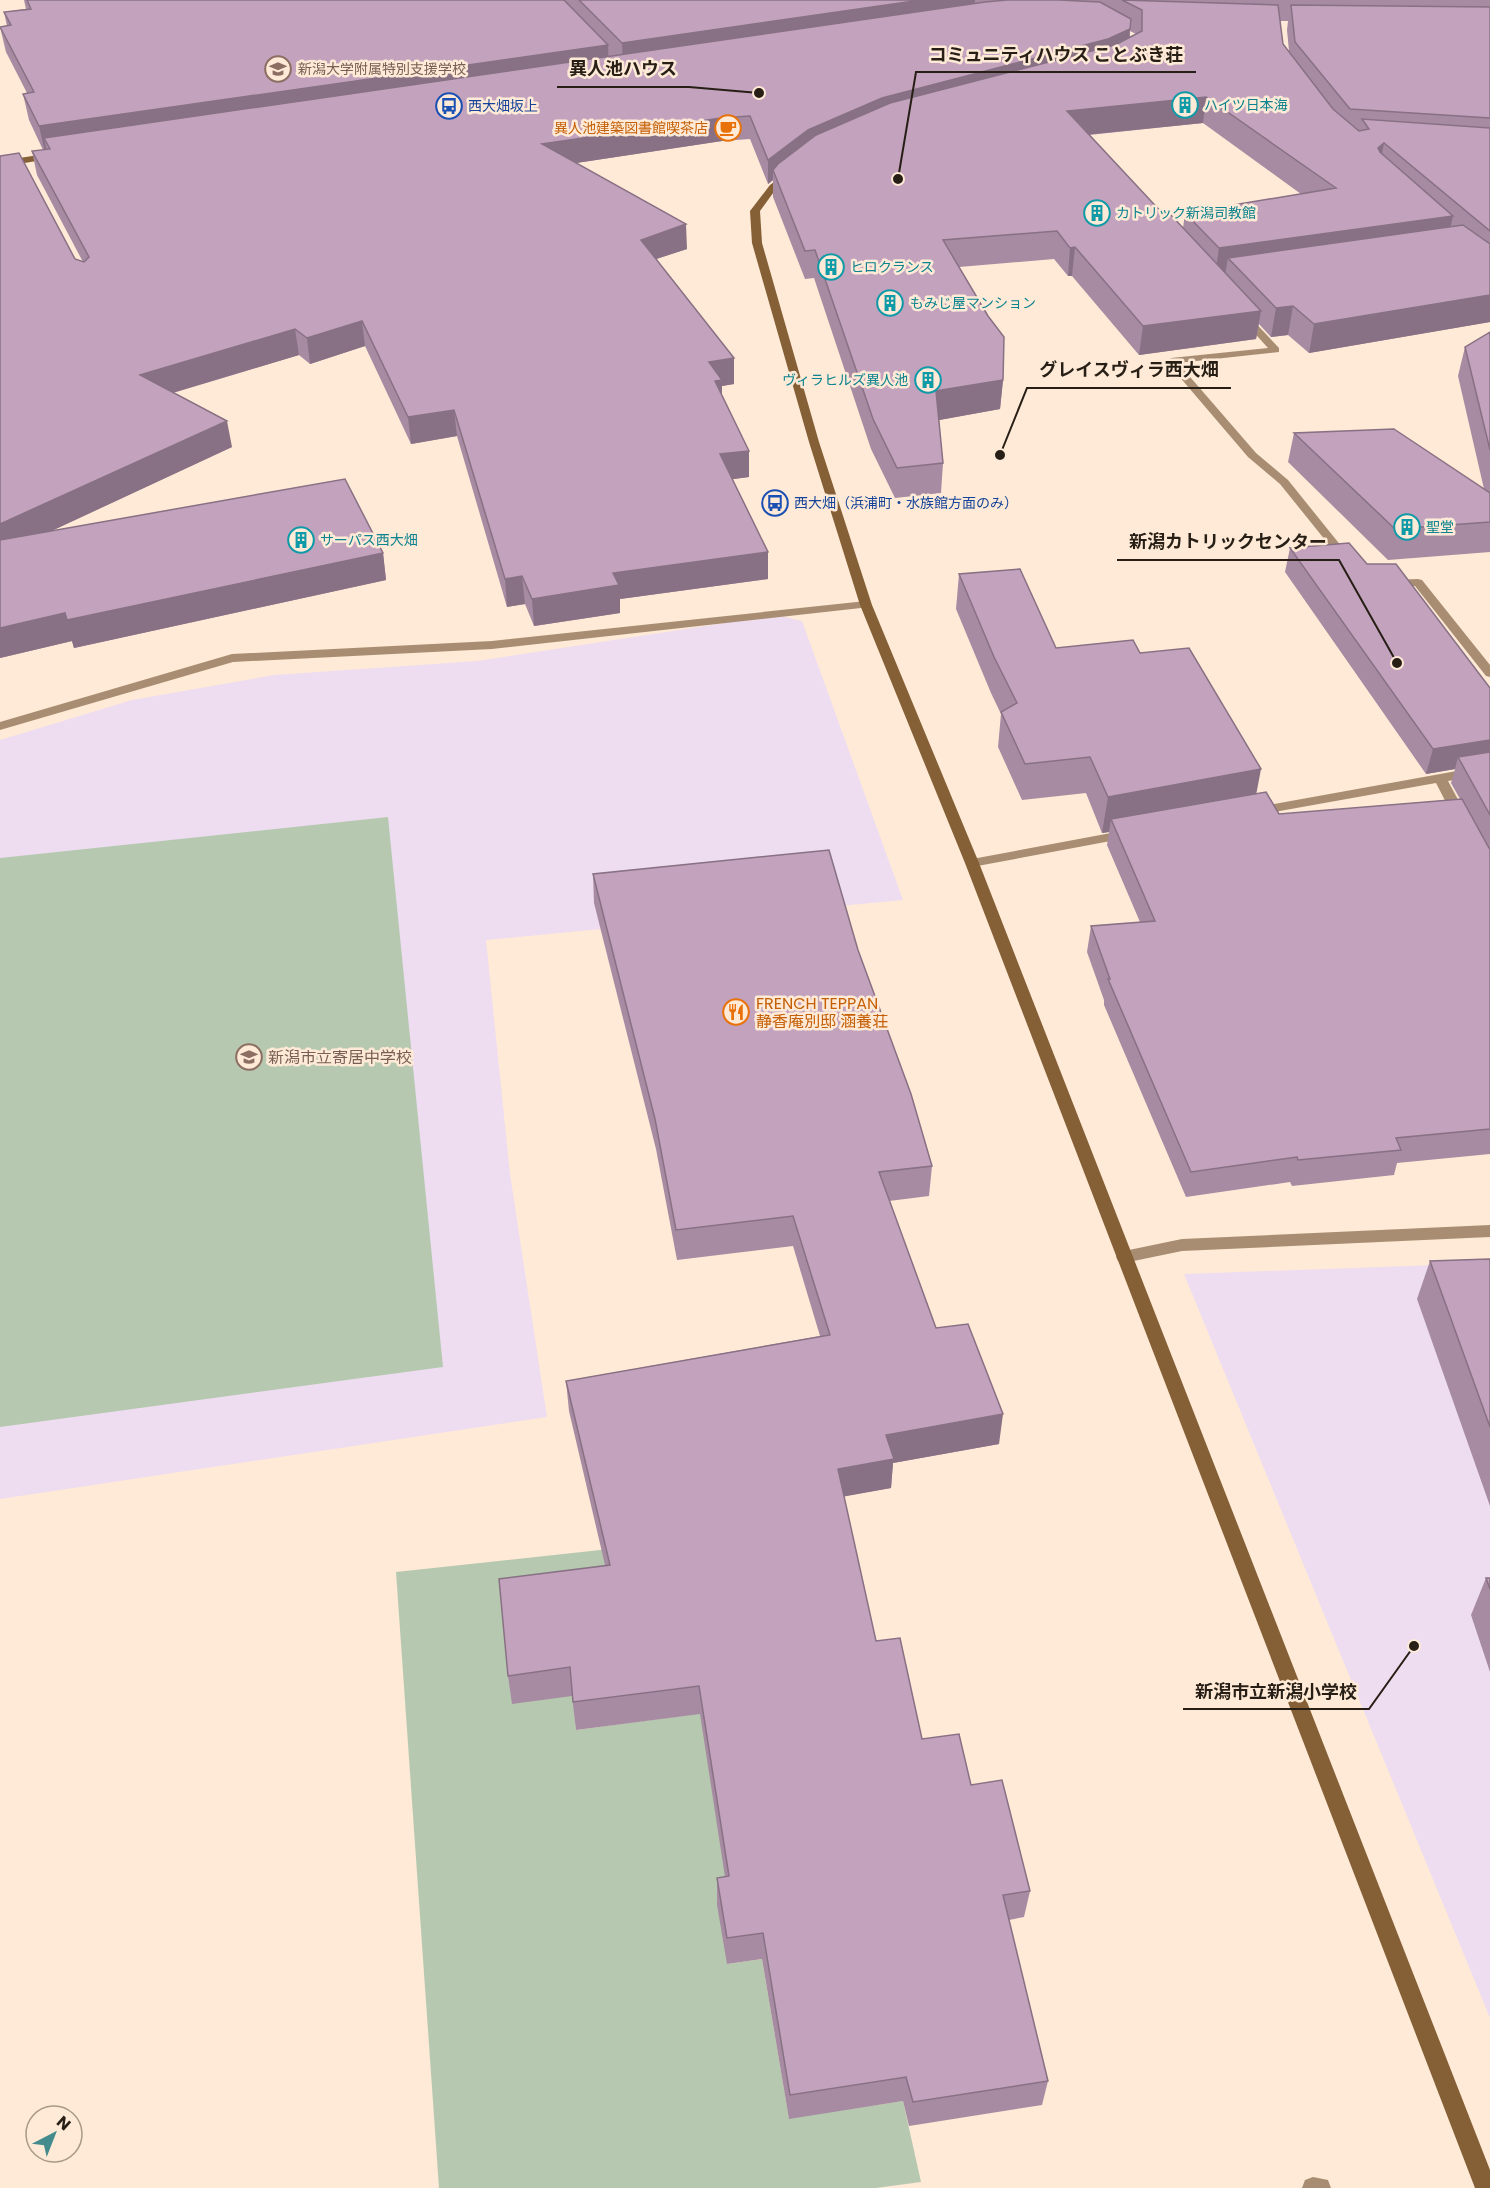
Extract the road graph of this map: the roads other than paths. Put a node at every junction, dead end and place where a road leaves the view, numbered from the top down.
1 (69, 154) edge
2 (0, 164) edge
3 (803, 164) edge
4 (1237, 308) edge
5 (1351, 566) edge
6 (1377, 584) edge
7 (866, 605) junction
8 (1490, 673) edge
9 (0, 726) edge
10 (1490, 770) edge
11 (1440, 778) junction
12 (1239, 814) edge
13 (1468, 830) edge
14 (1146, 831) edge
15 (972, 862) junction
16 (1490, 1232) edge
17 (1124, 1257) junction
18 (1313, 2188) edge
19 (1320, 2188) edge
20 (1486, 2188) edge

1 - 2 street
3 - 7 street
4 - 5 street
6 - 8 street
7 - 9 street
7 - 15 street
10 - 11 street
11 - 12 street
11 - 13 street
14 - 15 street
15 - 17 street
16 - 17 street
17 - 20 street
18 - 19 street

